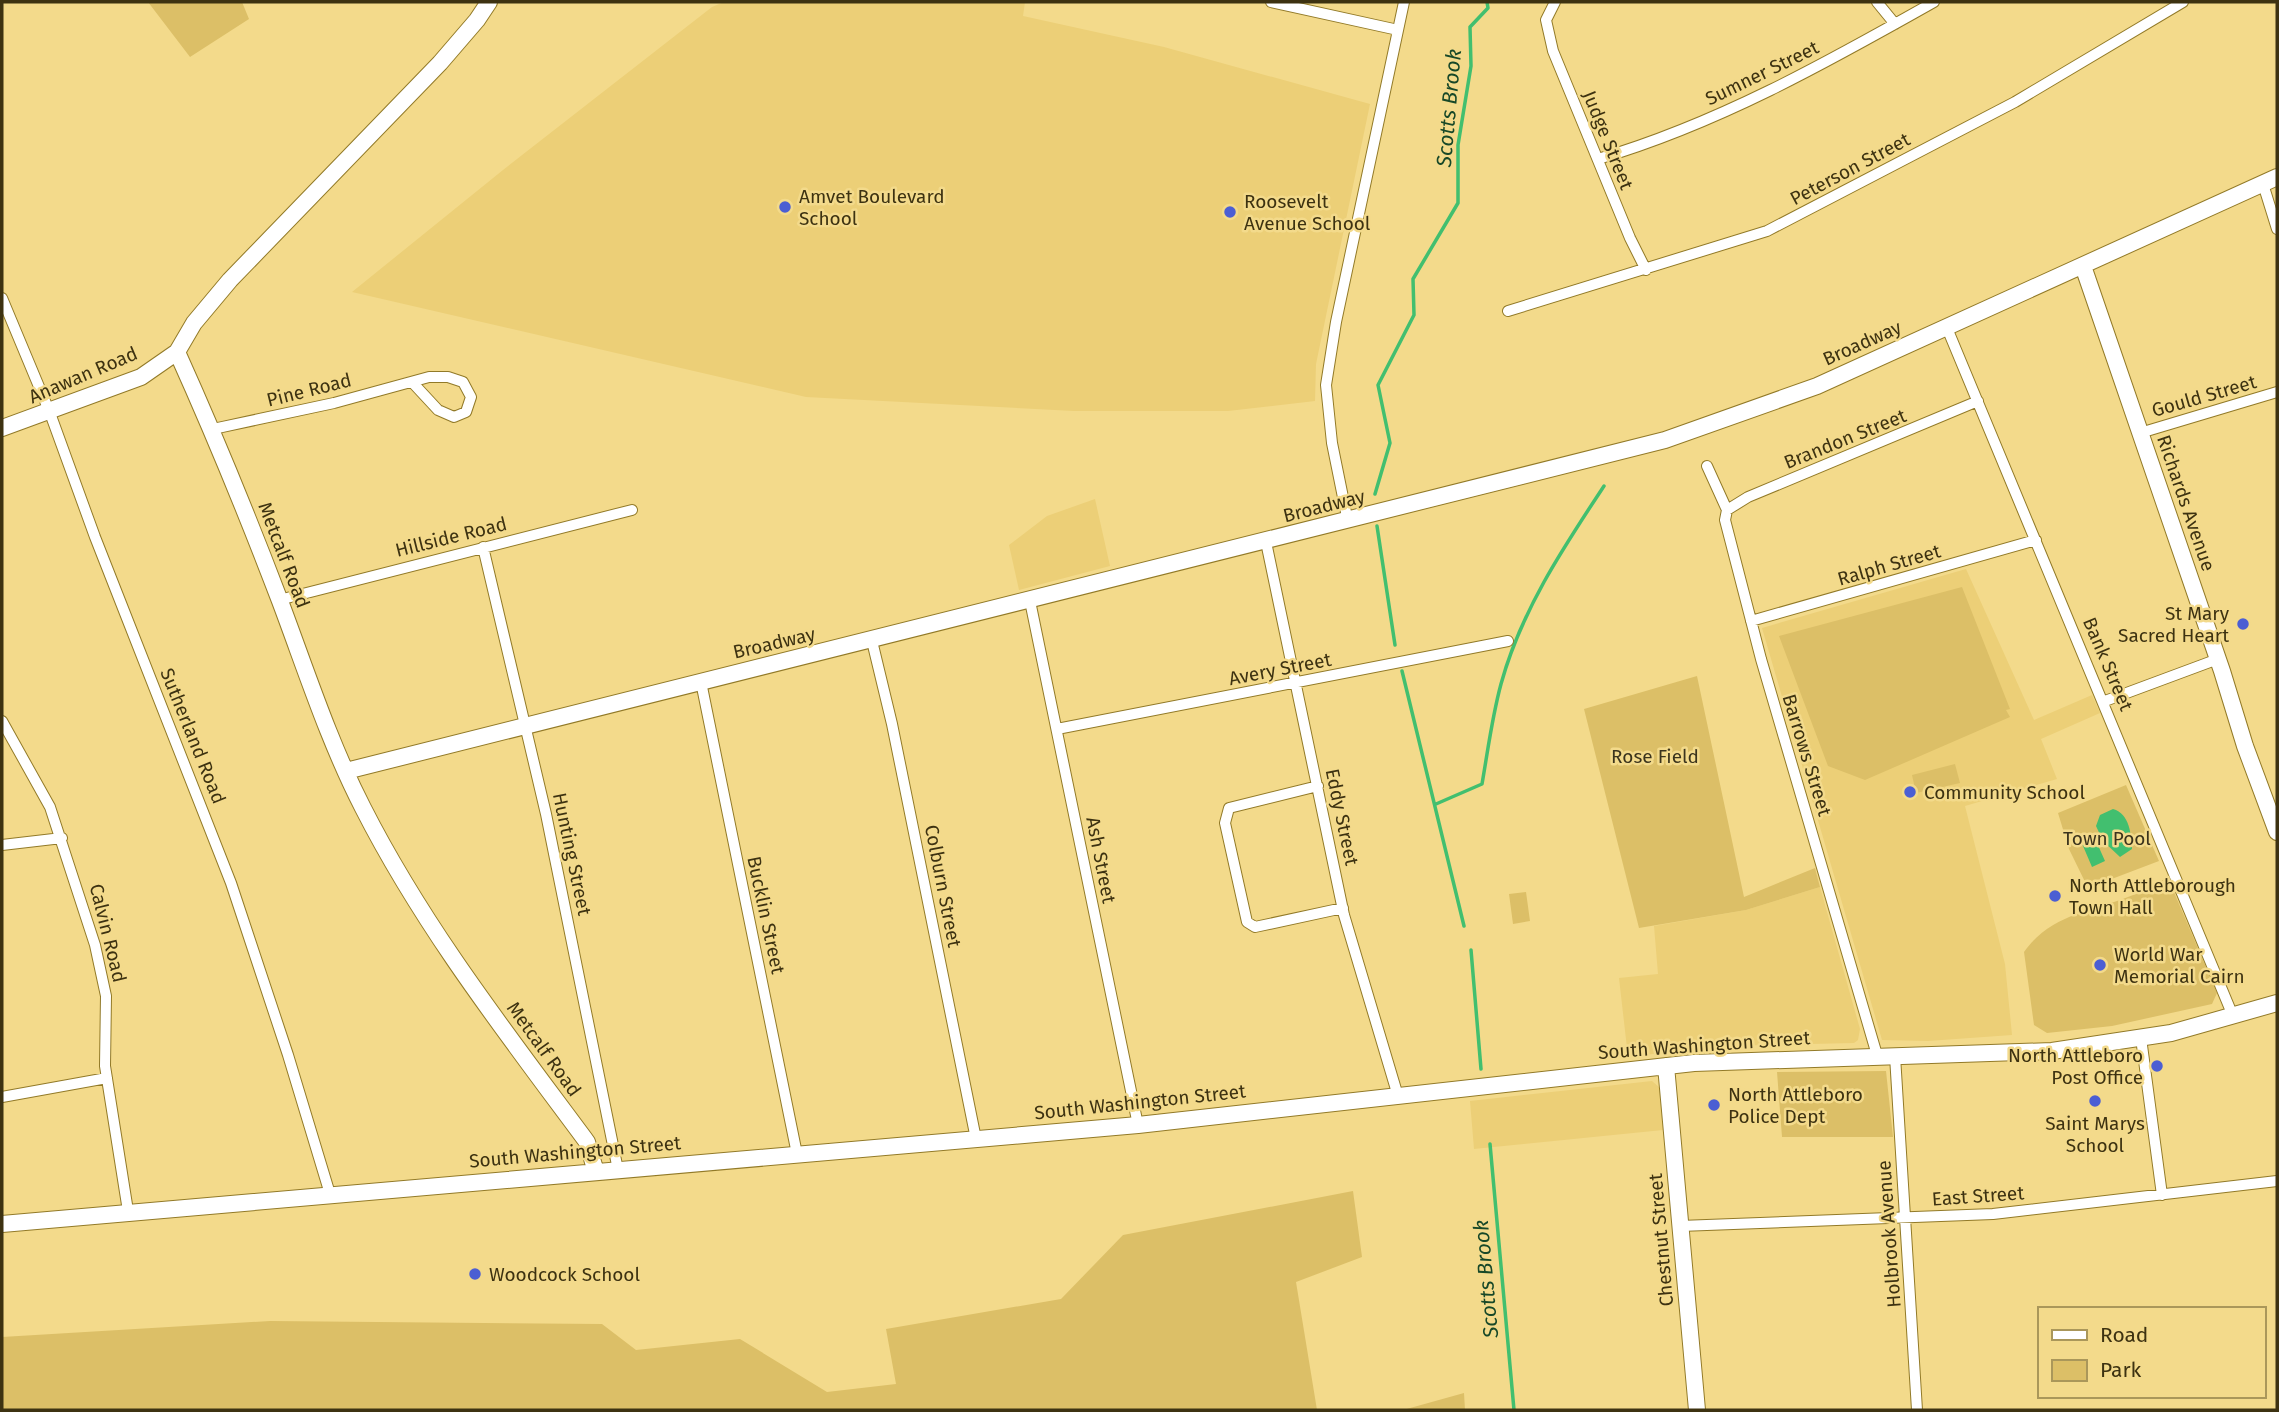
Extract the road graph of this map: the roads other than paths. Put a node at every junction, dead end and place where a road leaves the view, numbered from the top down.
1 (489, 2) edge
2 (1271, 2) edge
3 (1404, 2) edge
4 (1555, 2) edge
5 (1877, 2) edge
6 (1934, 2) edge
7 (2183, 2) edge
8 (1895, 24) junction
9 (1398, 30) junction
10 (1598, 159) junction
11 (2270, 181) edge
12 (2277, 229) edge
13 (2083, 266) junction
14 (1646, 270) junction
15 (2, 298) edge
16 (1508, 311) dead end
17 (1947, 328) junction
18 (177, 352) junction
19 (412, 382) junction
20 (2277, 392) edge
21 (1978, 401) junction
22 (50, 413) junction
23 (2, 428) edge
24 (213, 429) junction
25 (2140, 433) junction
26 (1707, 466) dead end
27 (632, 510) dead end
28 (1727, 510) junction
29 (1348, 522) junction
30 (2036, 540) junction
31 (1266, 542) junction
32 (483, 547) junction
33 (279, 600) junction
34 (1031, 601) junction
35 (1751, 621) junction
36 (872, 641) junction
37 (1508, 641) dead end
38 (2218, 659) junction
39 (701, 682) junction
40 (1296, 685) junction
41 (2105, 701) junction
42 (2, 721) edge
43 (526, 725) junction
44 (1057, 729) junction
45 (346, 771) junction
46 (1318, 786) junction
47 (2277, 832) edge
48 (62, 838) junction
49 (2, 845) edge
50 (1343, 908) junction
51 (2277, 1003) edge
52 (2233, 1016) junction
53 (2141, 1038) junction
54 (1877, 1055) junction
55 (1895, 1056) junction
56 (1666, 1066) junction
57 (107, 1078) junction
58 (1398, 1096) junction
59 (2, 1097) edge
60 (1138, 1125) junction
61 (976, 1139) junction
62 (797, 1154) junction
63 (618, 1170) junction
64 (596, 1172) junction
65 (2277, 1181) edge
66 (330, 1194) junction
67 (2162, 1195) junction
68 (128, 1211) junction
69 (1906, 1218) junction
70 (2, 1224) edge
71 (1680, 1226) junction
72 (1697, 1410) edge
73 (1917, 1410) edge

1 - 18 street
2 - 9 street
3 - 9 street
4 - 10 street, Judge Street
5 - 8 street
6 - 8 street, Sumner Street
7 - 14 street, Peterson Street
8 - 10 street, Sumner Street
9 - 29 street
10 - 14 street, Judge Street
11 - 12 street
11 - 13 street, Broadway
13 - 17 street, Broadway
13 - 25 street, Richards Avenue
14 - 16 street, Peterson Street
15 - 22 street, Sutherland Road
17 - 21 street, Bank Street
17 - 29 street, Broadway
18 - 22 street, Anawan Road
18 - 24 street, Metcalf Road
19 - 19 street, Pine Road
19 - 24 street, Pine Road
20 - 25 street, Gould Street
21 - 28 street, Brandon Street
21 - 30 street, Bank Street
22 - 23 street, Anawan Road
22 - 66 street, Sutherland Road
24 - 33 street, Metcalf Road
25 - 38 street, Richards Avenue
26 - 28 street, Barrows Street
27 - 32 street, Hillside Road
28 - 35 street, Barrows Street
29 - 31 street, Broadway
30 - 35 street, Ralph Street
30 - 41 street, Bank Street
31 - 34 street, Broadway
31 - 40 street, Eddy Street
32 - 33 street, Hillside Road
32 - 43 street, Hunting Street
33 - 45 street, Metcalf Road
34 - 36 street, Broadway
34 - 44 street, Ash Street
35 - 54 street, Barrows Street
36 - 39 street, Broadway
36 - 61 street, Colburn Street
37 - 40 street, Avery Street
38 - 41 street
38 - 47 street, Richards Avenue
39 - 43 street, Broadway
39 - 62 street, Bucklin Street
40 - 44 street, Avery Street
40 - 46 street, Eddy Street
41 - 52 street, Bank Street
42 - 48 street, Calvin Road
43 - 45 street, Broadway
43 - 63 street, Hunting Street
44 - 60 street, Ash Street
45 - 64 street, Metcalf Road
46 - 50 street, Eddy Street
46 - 50 street
48 - 49 street
48 - 57 street, Calvin Road
50 - 58 street, Eddy Street
51 - 52 street, South Washington Street
52 - 53 street, South Washington Street
53 - 55 street, South Washington Street
53 - 67 street
54 - 55 street, South Washington Street
54 - 56 street, South Washington Street
55 - 69 street, Holbrook Avenue
56 - 58 street, South Washington Street
56 - 71 street, Chestnut Street
57 - 59 street
57 - 68 street, Calvin Road
58 - 60 street, South Washington Street
60 - 61 street, South Washington Street
61 - 62 street, South Washington Street
62 - 63 street, South Washington Street
63 - 64 street, South Washington Street
64 - 66 street, South Washington Street
65 - 67 street, East Street
66 - 68 street, South Washington Street
67 - 69 street, East Street
68 - 70 street, South Washington Street
69 - 71 street, East Street
69 - 73 street, Holbrook Avenue
71 - 72 street, Chestnut Street

